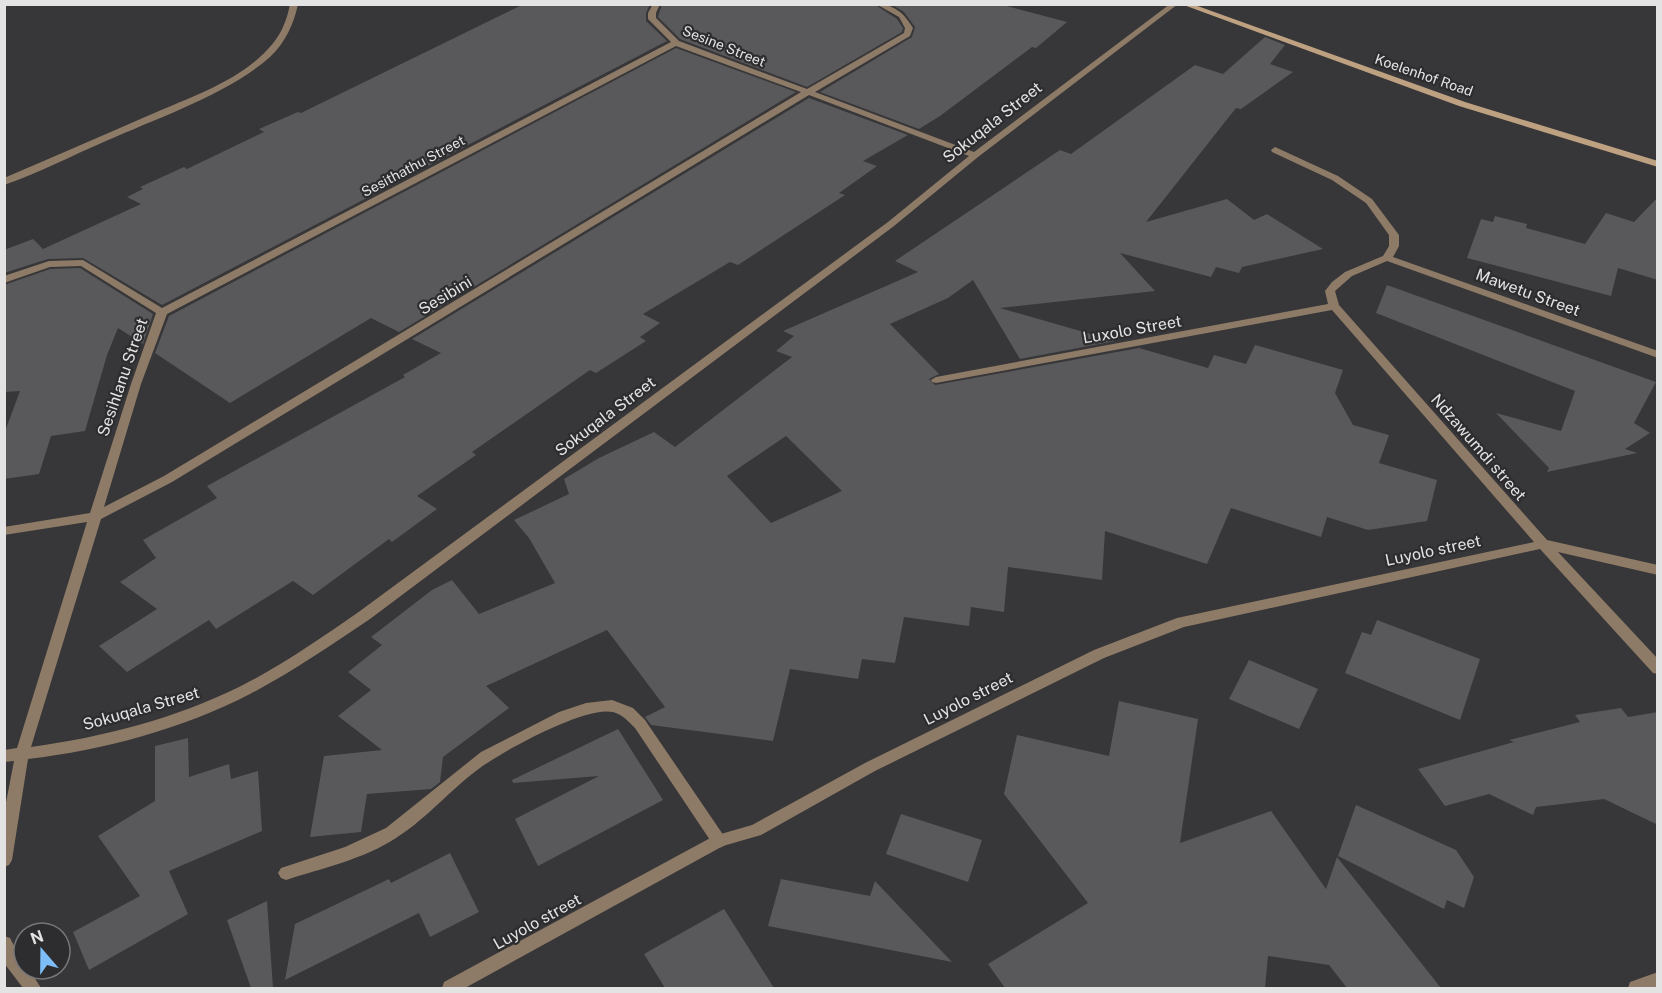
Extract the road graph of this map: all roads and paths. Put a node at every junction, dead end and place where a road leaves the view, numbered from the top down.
1 (294, 4) edge
2 (657, 4) edge
3 (879, 4) edge
4 (1175, 4) edge
5 (1184, 4) edge
6 (676, 43) junction
7 (808, 92) junction
8 (1275, 150) dead end
9 (975, 155) junction
10 (1658, 164) edge
11 (4, 183) edge
12 (1387, 258) junction
13 (4, 280) edge
14 (1334, 306) junction
15 (162, 312) junction
16 (1658, 355) edge
17 (936, 380) dead end
18 (94, 517) junction
19 (4, 531) edge
20 (1543, 544) junction
21 (1658, 570) edge
22 (1658, 669) edge
23 (22, 754) junction
24 (4, 756) edge
25 (719, 841) junction
26 (4, 860) edge
27 (286, 873) dead end
28 (4, 943) edge
29 (1658, 980) edge
30 (33, 988) edge
31 (450, 988) edge
32 (1636, 988) edge

1 - 11 street
2 - 6 street, Sesine Street
3 - 7 street
4 - 9 street, Sokuqala Street
5 - 10 main road, Koelenhof Road
6 - 7 street, Sesine Street
6 - 15 street, Sesithathu Street
7 - 9 street, Sesine Street
7 - 18 street, Sesibini
8 - 12 street
9 - 23 street, Sokuqala Street
12 - 14 street
12 - 16 street, Mawetu Street
13 - 15 street, Sesihlanu Street
14 - 17 street, Luxolo Street
14 - 20 street, Ndzawumdi street
15 - 18 street, Sesihlanu Street
18 - 19 street
18 - 23 street, Sesihlanu Street
20 - 21 street
20 - 22 street, Ndzawumdi street
20 - 25 street, Luyolo street
23 - 24 street, Sokuqala Street
23 - 26 street, Sesihlanu Street
25 - 27 street
25 - 31 street, Luyolo street
28 - 30 street
29 - 32 street

